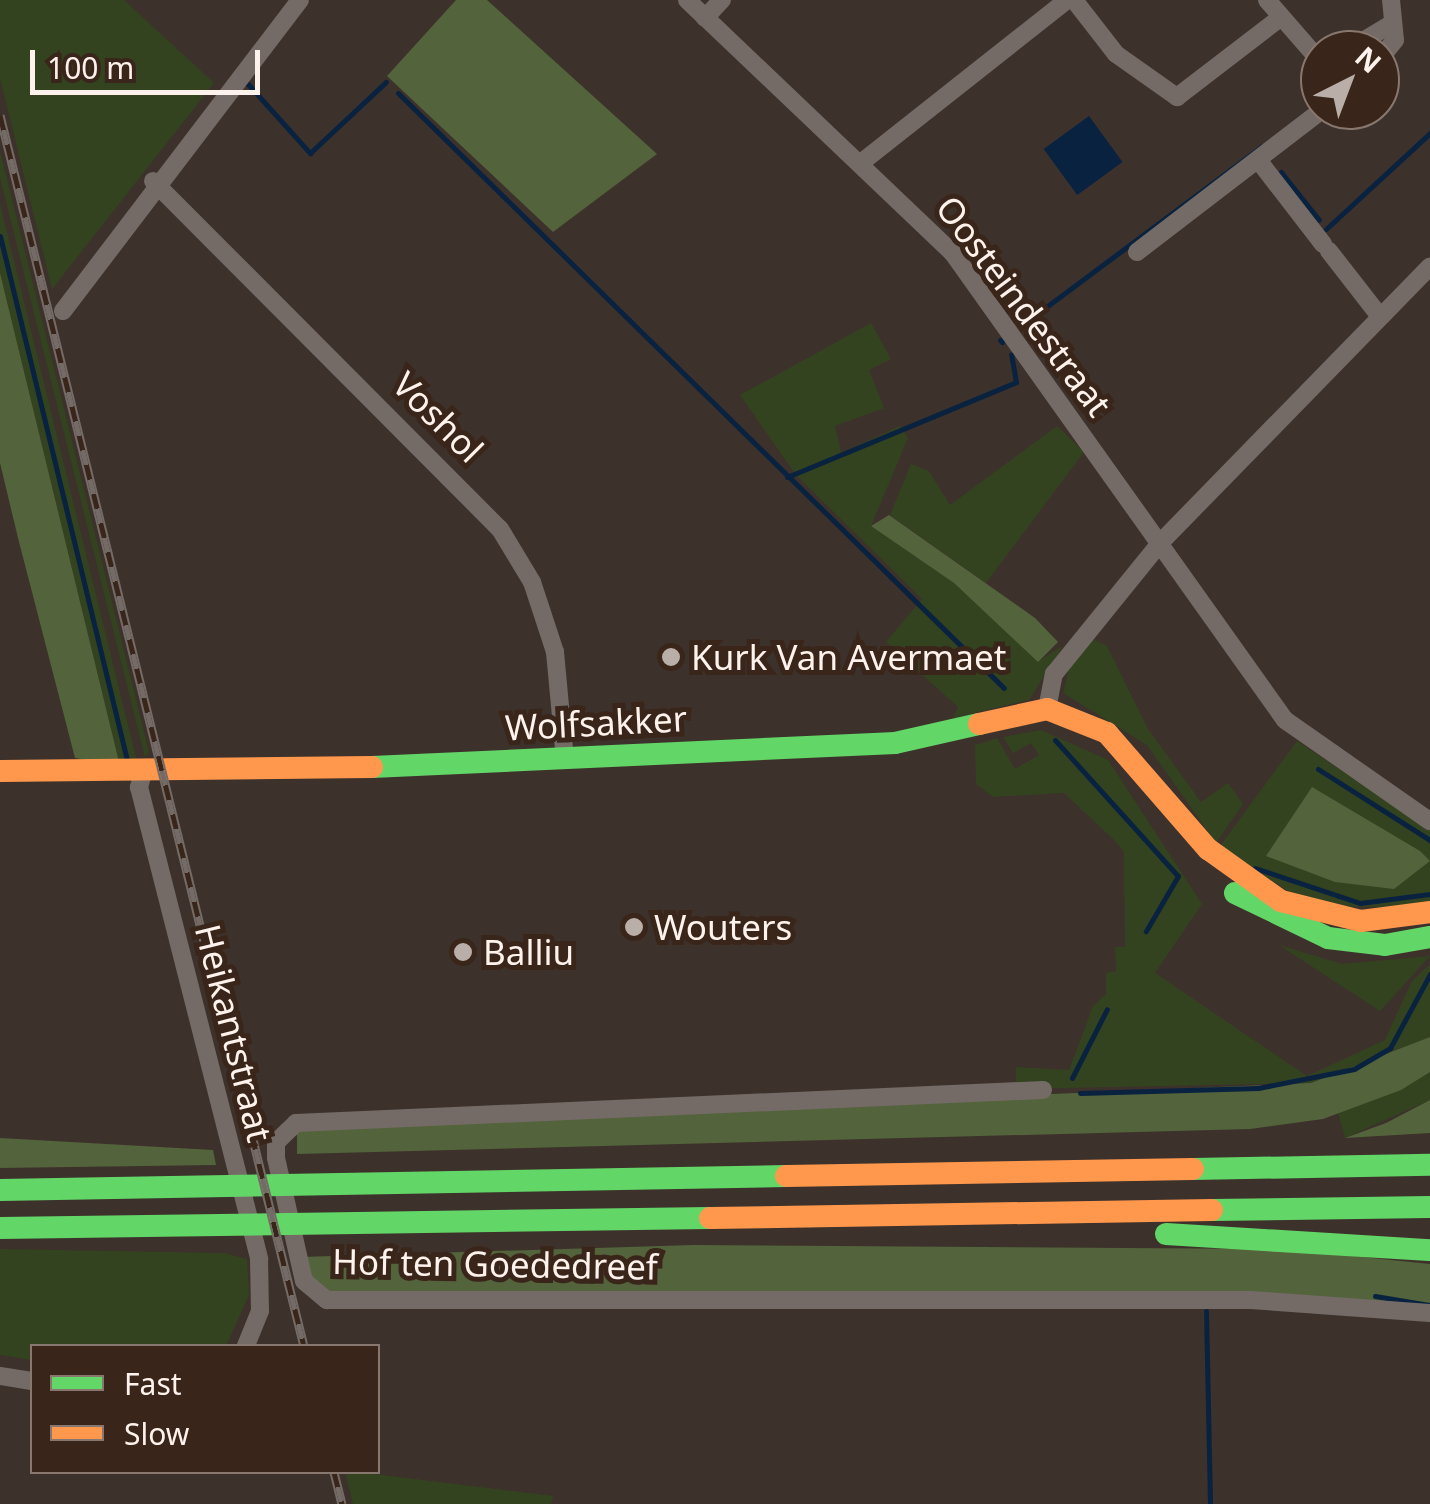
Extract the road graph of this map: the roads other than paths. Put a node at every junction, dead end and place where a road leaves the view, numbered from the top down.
1 (300, 0) edge
2 (687, 0) edge
3 (722, 0) edge
4 (1070, 0) edge
5 (1267, 0) edge
6 (1390, 0) edge
7 (705, 18) junction
8 (1280, 18) junction
9 (1393, 24) junction
10 (1383, 30) edge
11 (1394, 30) edge
12 (1300, 40) edge
13 (1300, 130) edge
14 (862, 162) junction
15 (1262, 165) junction
16 (153, 181) junction
17 (1137, 252) dead end
18 (1430, 266) edge
19 (63, 311) dead end
20 (1378, 314) junction
21 (1161, 542) junction
22 (1047, 709) junction
23 (1123, 748) junction
24 (566, 760) junction
25 (0, 771) edge
26 (143, 773) junction
27 (1430, 821) edge
28 (1430, 912) edge
29 (1423, 941) edge
30 (1042, 1090) dead end
31 (1430, 1166) edge
32 (0, 1190) edge
33 (1430, 1207) edge
34 (988, 1217) junction
35 (0, 1228) edge
36 (1430, 1250) edge
37 (1430, 1313) edge
38 (247, 1344) edge
39 (0, 1376) edge
40 (30, 1382) edge

1 - 16 street
2 - 7 street, Oosteindestraat
3 - 7 street
4 - 8 street
4 - 14 street
5 - 8 street
6 - 9 street
7 - 14 street, Oosteindestraat
8 - 12 street
9 - 10 street
9 - 11 street
13 - 15 street
14 - 21 street, Oosteindestraat
15 - 17 street
15 - 20 street
16 - 19 street
16 - 24 street, Voshol
18 - 20 street
20 - 21 street
21 - 22 street
21 - 27 street, Oosteindestraat
22 - 23 main road
22 - 24 main road, Wolfsakker
23 - 28 main road
23 - 29 main road
24 - 26 main road, Wolfsakker
25 - 26 main road, Wolfsakker
26 - 38 street, Heikantstraat
30 - 37 street, Hof ten Goededreef
31 - 32 main road
33 - 34 main road
34 - 35 main road
34 - 36 main road
39 - 40 street

